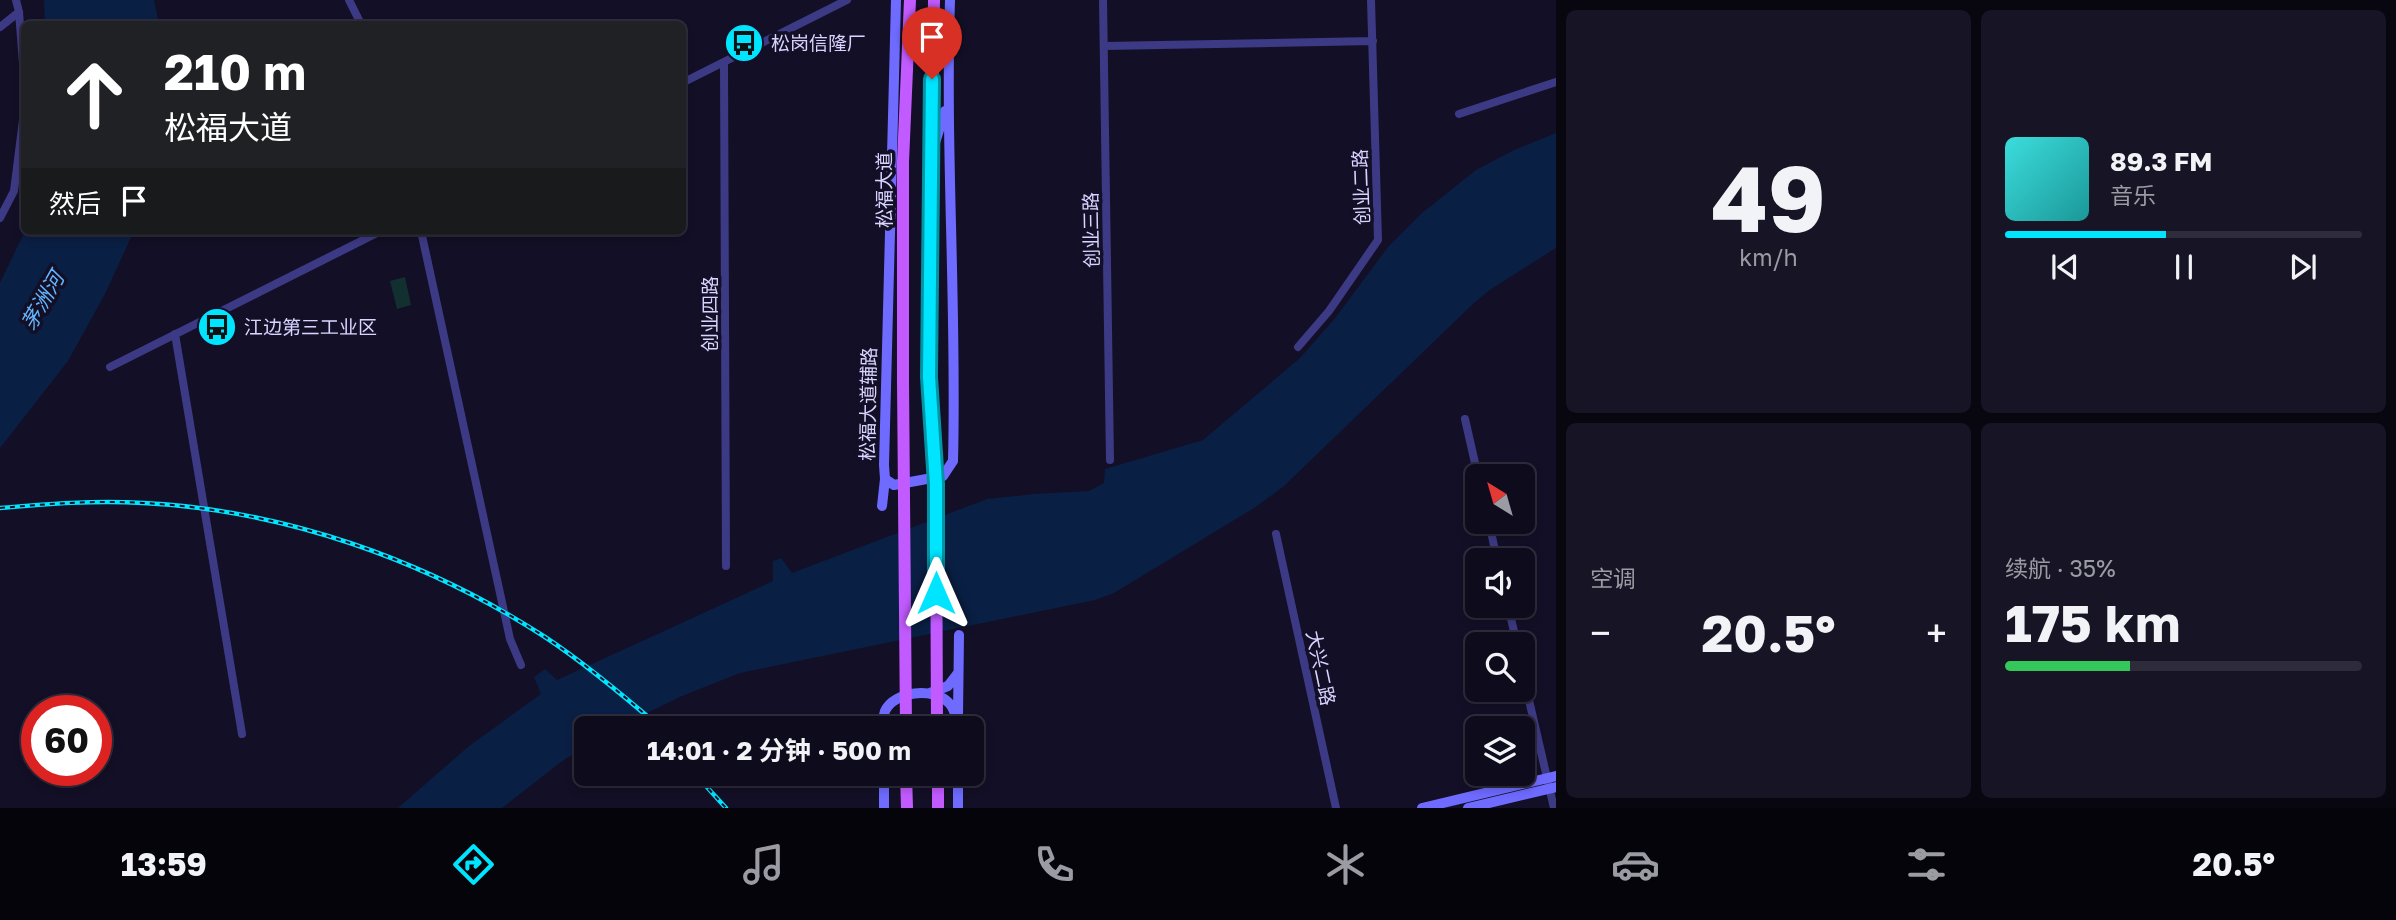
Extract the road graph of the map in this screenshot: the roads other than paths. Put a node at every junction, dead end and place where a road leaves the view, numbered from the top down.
1 (16, 0) edge
2 (349, 0) edge
3 (847, 0) edge
4 (910, 0) edge
5 (934, 0) edge
6 (950, 0) edge
7 (1103, 0) edge
8 (1371, 0) edge
9 (894, 2) edge
10 (19, 12) junction
11 (360, 21) edge
12 (0, 27) edge
13 (21, 38) edge
14 (1373, 40) junction
15 (1104, 46) junction
16 (724, 63) junction
17 (686, 81) edge
18 (1556, 82) edge
19 (949, 98) junction
20 (892, 105) junction
21 (1459, 114) dead end
22 (21, 136) edge
23 (930, 158) junction
24 (903, 162) junction
25 (0, 218) edge
26 (373, 235) edge
27 (422, 235) edge
28 (175, 334) junction
29 (1298, 347) dead end
30 (110, 367) dead end
31 (1465, 419) dead end
32 (1110, 460) dead end
33 (1475, 464) edge
34 (885, 479) junction
35 (882, 506) dead end
36 (1276, 534) dead end
37 (726, 566) dead end
38 (959, 635) dead end
39 (521, 665) dead end
40 (959, 672) junction
41 (924, 694) junction
42 (1531, 702) edge
43 (884, 716) edge
44 (906, 716) edge
45 (937, 716) edge
46 (955, 716) edge
47 (958, 716) edge
48 (242, 734) dead end
49 (1552, 782) edge
50 (884, 786) edge
51 (906, 786) edge
52 (938, 786) edge
53 (958, 786) edge
54 (884, 808) edge
55 (907, 808) edge
56 (937, 808) edge
57 (958, 808) edge
58 (1336, 808) edge
59 (1422, 808) edge
60 (1468, 808) edge
61 (1554, 808) edge

1 - 10 street
2 - 11 street
3 - 16 street
4 - 24 main road, 松福大道
5 - 23 main road
6 - 19 main road, 松福大道辅路
7 - 15 street, 创业三路
8 - 14 street, 创业二路
9 - 20 main road, 松福大道辅路
10 - 12 street
10 - 13 street
14 - 15 street
14 - 29 street, 创业二路
15 - 32 street, 创业三路
16 - 17 street
16 - 37 street, 创业四路
18 - 21 street
19 - 23 main road
19 - 34 main road, 松福大道辅路
20 - 24 main road
20 - 34 main road, 松福大道辅路
22 - 25 street
23 - 45 main road, bridge
24 - 44 main road, 松福大道, bridge
26 - 28 street
27 - 39 street
28 - 30 street
28 - 48 street
31 - 33 street
34 - 35 main road
36 - 58 street, 大兴二路
38 - 40 main road
40 - 41 main road
40 - 47 main road
41 - 43 main road
41 - 46 main road
42 - 49 street
49 - 59 main road
49 - 60 main road
49 - 61 street
50 - 54 main road
51 - 55 main road
52 - 56 main road
53 - 57 main road

